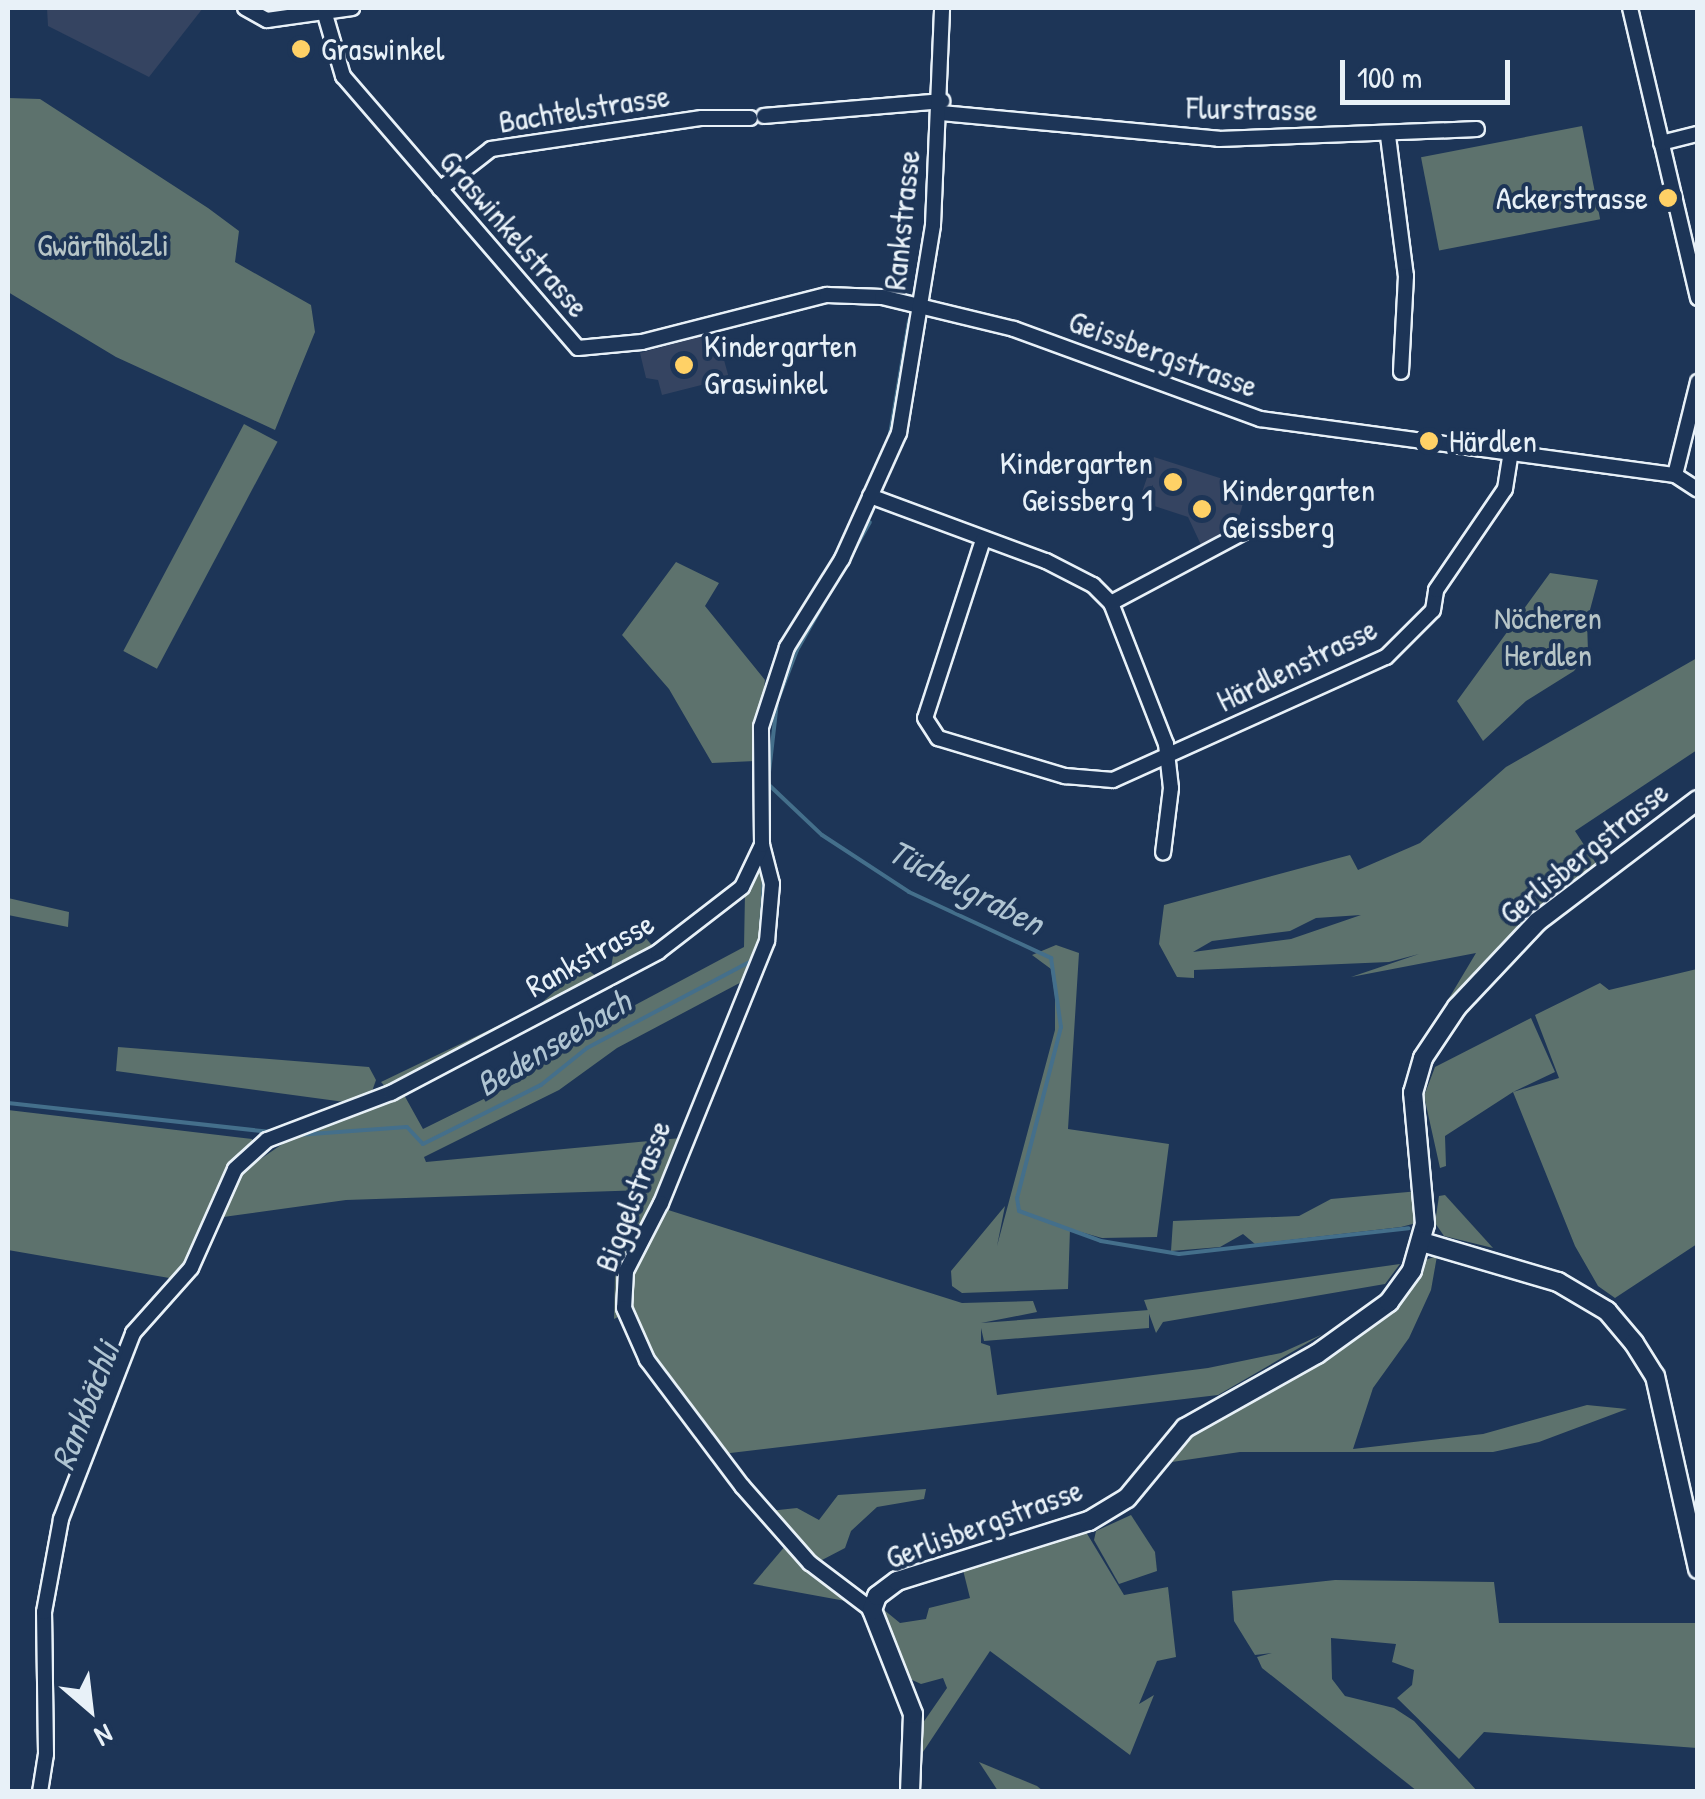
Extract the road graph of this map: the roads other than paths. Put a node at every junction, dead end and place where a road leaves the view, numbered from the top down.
1 (245, 8) edge
2 (352, 8) edge
3 (942, 8) edge
4 (1630, 8) edge
5 (324, 11) junction
6 (941, 106) junction
7 (757, 117) joint
8 (1477, 128) dead end
9 (1698, 134) edge
10 (1388, 136) junction
11 (1661, 143) junction
12 (440, 189) junction
13 (1698, 298) edge
14 (920, 305) junction
15 (1401, 372) dead end
16 (1698, 382) edge
17 (1510, 456) junction
18 (1675, 475) junction
19 (1698, 490) edge
20 (870, 496) junction
21 (1244, 532) dead end
22 (984, 540) junction
23 (1111, 603) junction
24 (1167, 760) junction
25 (1698, 800) edge
26 (762, 844) junction
27 (1164, 853) dead end
28 (1422, 1242) junction
29 (1698, 1569) edge
30 (872, 1610) junction
31 (40, 1792) edge
32 (910, 1792) edge

1 - 5 street
2 - 5 street
3 - 6 street, Rankstrasse
4 - 11 street
5 - 12 street, Graswinkelstrasse
6 - 7 street, Flurstrasse
6 - 10 street, Flurstrasse
6 - 14 street, Rankstrasse
7 - 12 street, Bachtelstrasse
8 - 10 street, Flurstrasse
9 - 11 street
10 - 15 street
11 - 13 street
12 - 14 street, Graswinkelstrasse
14 - 17 street, Geissbergstrasse
14 - 20 street, Rankstrasse
16 - 18 street
17 - 18 street
17 - 24 street, Härdlenstrasse
18 - 19 street
20 - 22 street
20 - 26 street, Rankstrasse
21 - 23 street
22 - 23 street
22 - 24 street, Härdlenstrasse
23 - 24 street
24 - 27 street
25 - 28 street, Gerlisbergstrasse
26 - 30 street, Biggelstrasse
26 - 31 street, Rankstrasse
28 - 29 street
28 - 30 street, Gerlisbergstrasse
30 - 32 street, Gerlisbergstrasse

